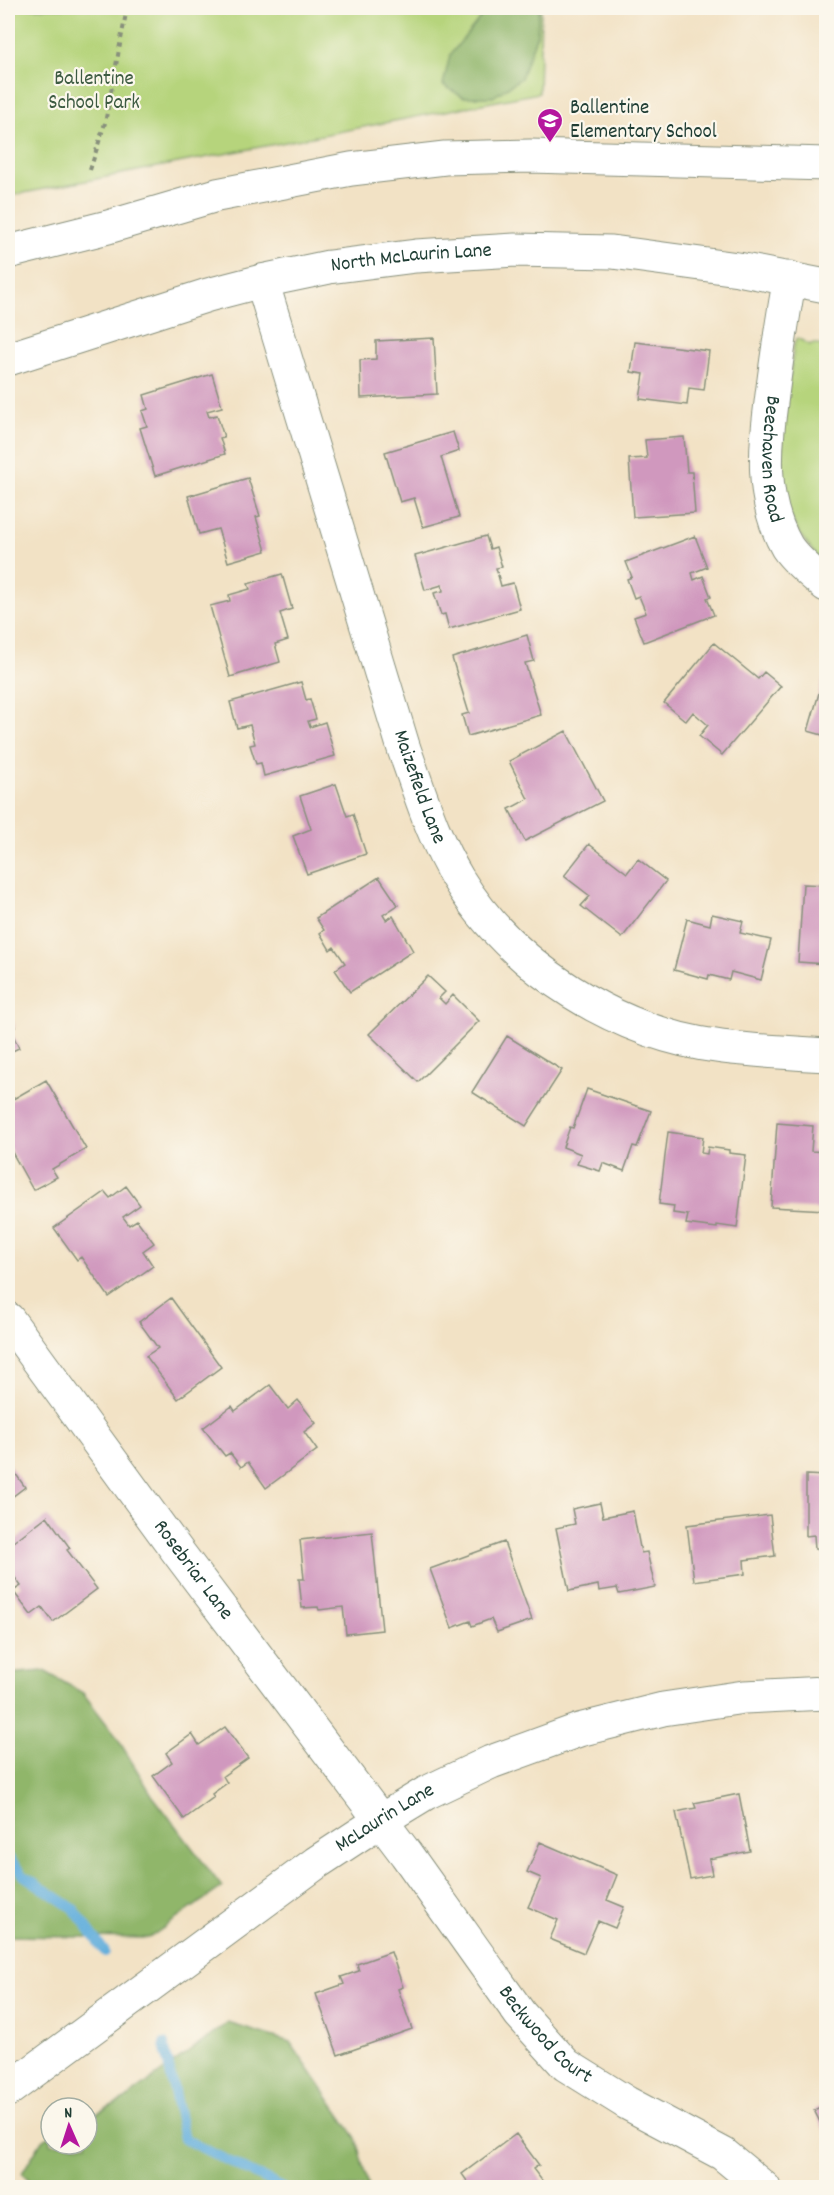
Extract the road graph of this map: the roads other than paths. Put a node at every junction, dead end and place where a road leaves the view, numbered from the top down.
1 (826, 164) edge
2 (8, 252) edge
3 (789, 278) junction
4 (262, 281) junction
5 (826, 286) edge
6 (8, 359) edge
7 (826, 585) edge
8 (826, 1055) edge
9 (8, 1319) edge
10 (826, 1693) edge
11 (380, 1821) junction
12 (8, 2090) edge
13 (764, 2187) edge

1 - 2 street
3 - 4 street, North McLaurin Lane
3 - 5 street, North McLaurin Lane
3 - 7 street, Beechaven Road
4 - 6 street, North McLaurin Lane
4 - 8 street, Maizefield Lane
9 - 11 street, Rosebriar Lane
10 - 11 street, McLaurin Lane
11 - 12 street, McLaurin Lane
11 - 13 street, Beckwood Court

